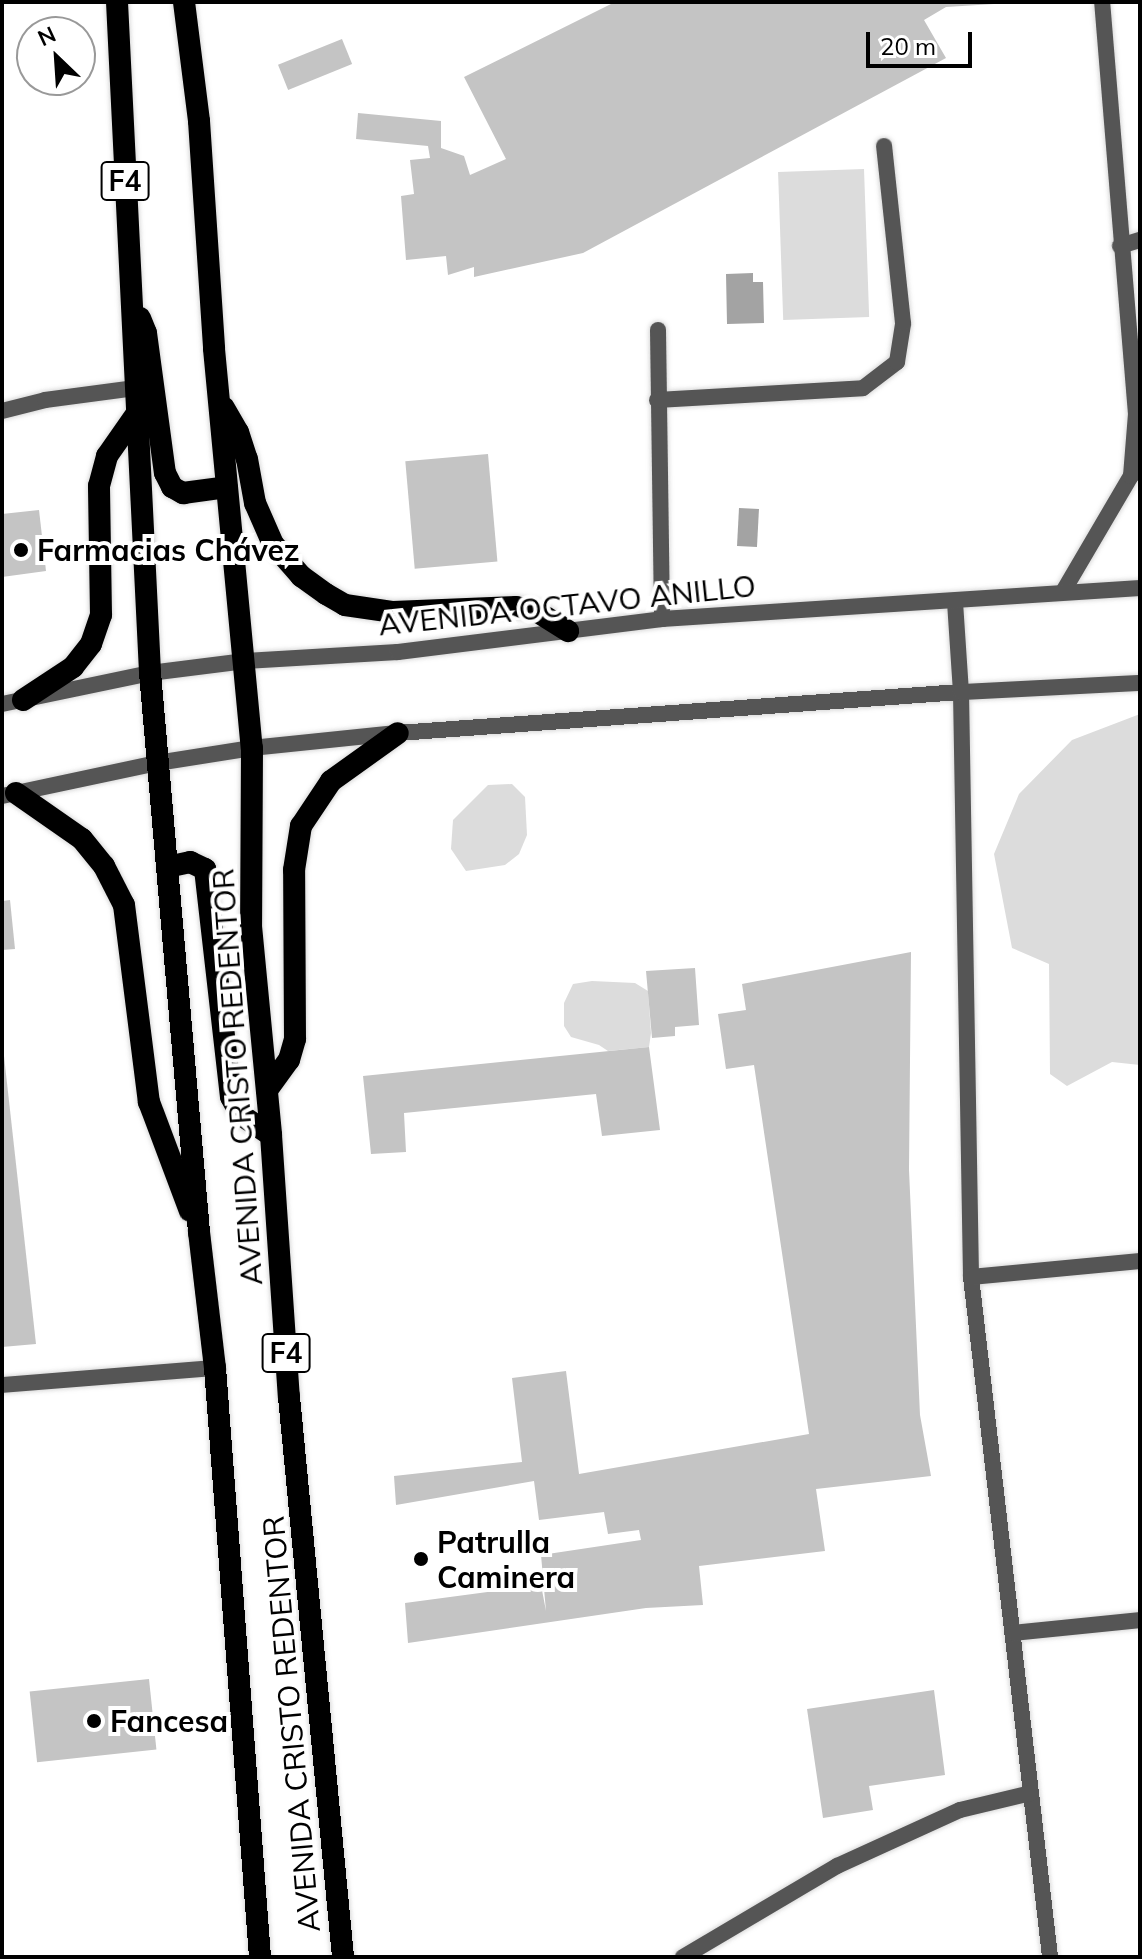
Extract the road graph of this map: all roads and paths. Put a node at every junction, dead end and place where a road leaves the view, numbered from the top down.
1 (117, 2) edge
2 (184, 2) edge
3 (1102, 2) edge
4 (884, 146) dead end
5 (1140, 240) edge
6 (1120, 246) junction
7 (129, 291) junction
8 (658, 330) dead end
9 (1134, 330) edge
10 (135, 388) junction
11 (657, 400) junction
12 (221, 404) junction
13 (2, 411) edge
14 (135, 416) junction
15 (227, 487) junction
16 (1140, 588) edge
17 (1064, 590) junction
18 (955, 602) junction
19 (662, 619) junction
20 (568, 631) junction
21 (245, 661) junction
22 (150, 673) junction
23 (1140, 683) edge
24 (961, 692) junction
25 (13, 702) edge
26 (398, 733) junction
27 (252, 748) junction
28 (157, 763) junction
29 (9, 795) edge
30 (167, 867) junction
31 (267, 1090) junction
32 (271, 1135) junction
33 (199, 1232) junction
34 (1140, 1261) edge
35 (971, 1277) junction
36 (215, 1368) junction
37 (2, 1385) edge
38 (1140, 1620) edge
39 (1013, 1633) junction
40 (1031, 1793) junction
41 (260, 1957) edge
42 (343, 1957) edge
43 (683, 1957) edge
44 (1050, 1957) edge

1 - 7 highway, AVENIDA CRISTO REDENTOR / F4
2 - 12 highway, AVENIDA CRISTO REDENTOR / F4
3 - 6 street
4 - 11 street
5 - 6 street
6 - 9 street
7 - 10 highway, AVENIDA CRISTO REDENTOR / F4
7 - 15 highway
8 - 11 street
9 - 17 street
10 - 13 street
10 - 14 highway, AVENIDA CRISTO REDENTOR / F4
11 - 19 street
12 - 15 highway, AVENIDA CRISTO REDENTOR / F4
12 - 20 highway
14 - 22 highway, AVENIDA CRISTO REDENTOR / F4
14 - 25 highway
15 - 21 highway, AVENIDA CRISTO REDENTOR / F4
16 - 17 street, AVENIDA OCTAVO ANILLO
17 - 18 street, AVENIDA OCTAVO ANILLO
18 - 19 street, AVENIDA OCTAVO ANILLO
18 - 24 street
19 - 20 street, AVENIDA OCTAVO ANILLO
20 - 21 street, AVENIDA OCTAVO ANILLO
21 - 22 street, AVENIDA OCTAVO ANILLO
21 - 27 highway, AVENIDA CRISTO REDENTOR / F4
22 - 25 street, AVENIDA OCTAVO ANILLO
22 - 28 highway, AVENIDA CRISTO REDENTOR / F4
23 - 24 street
24 - 26 street
24 - 35 street
26 - 27 street
26 - 31 highway
27 - 28 street
27 - 31 highway, AVENIDA CRISTO REDENTOR / F4
28 - 29 street
28 - 30 highway, AVENIDA CRISTO REDENTOR / F4
29 - 33 highway
30 - 32 highway
30 - 33 highway, AVENIDA CRISTO REDENTOR / F4
31 - 32 highway, AVENIDA CRISTO REDENTOR / F4
32 - 42 highway, AVENIDA CRISTO REDENTOR / F4
33 - 36 highway, AVENIDA CRISTO REDENTOR / F4
34 - 35 street
35 - 39 street
36 - 37 street
36 - 41 highway, AVENIDA CRISTO REDENTOR / F4
38 - 39 street
39 - 40 street
40 - 43 street
40 - 44 street

